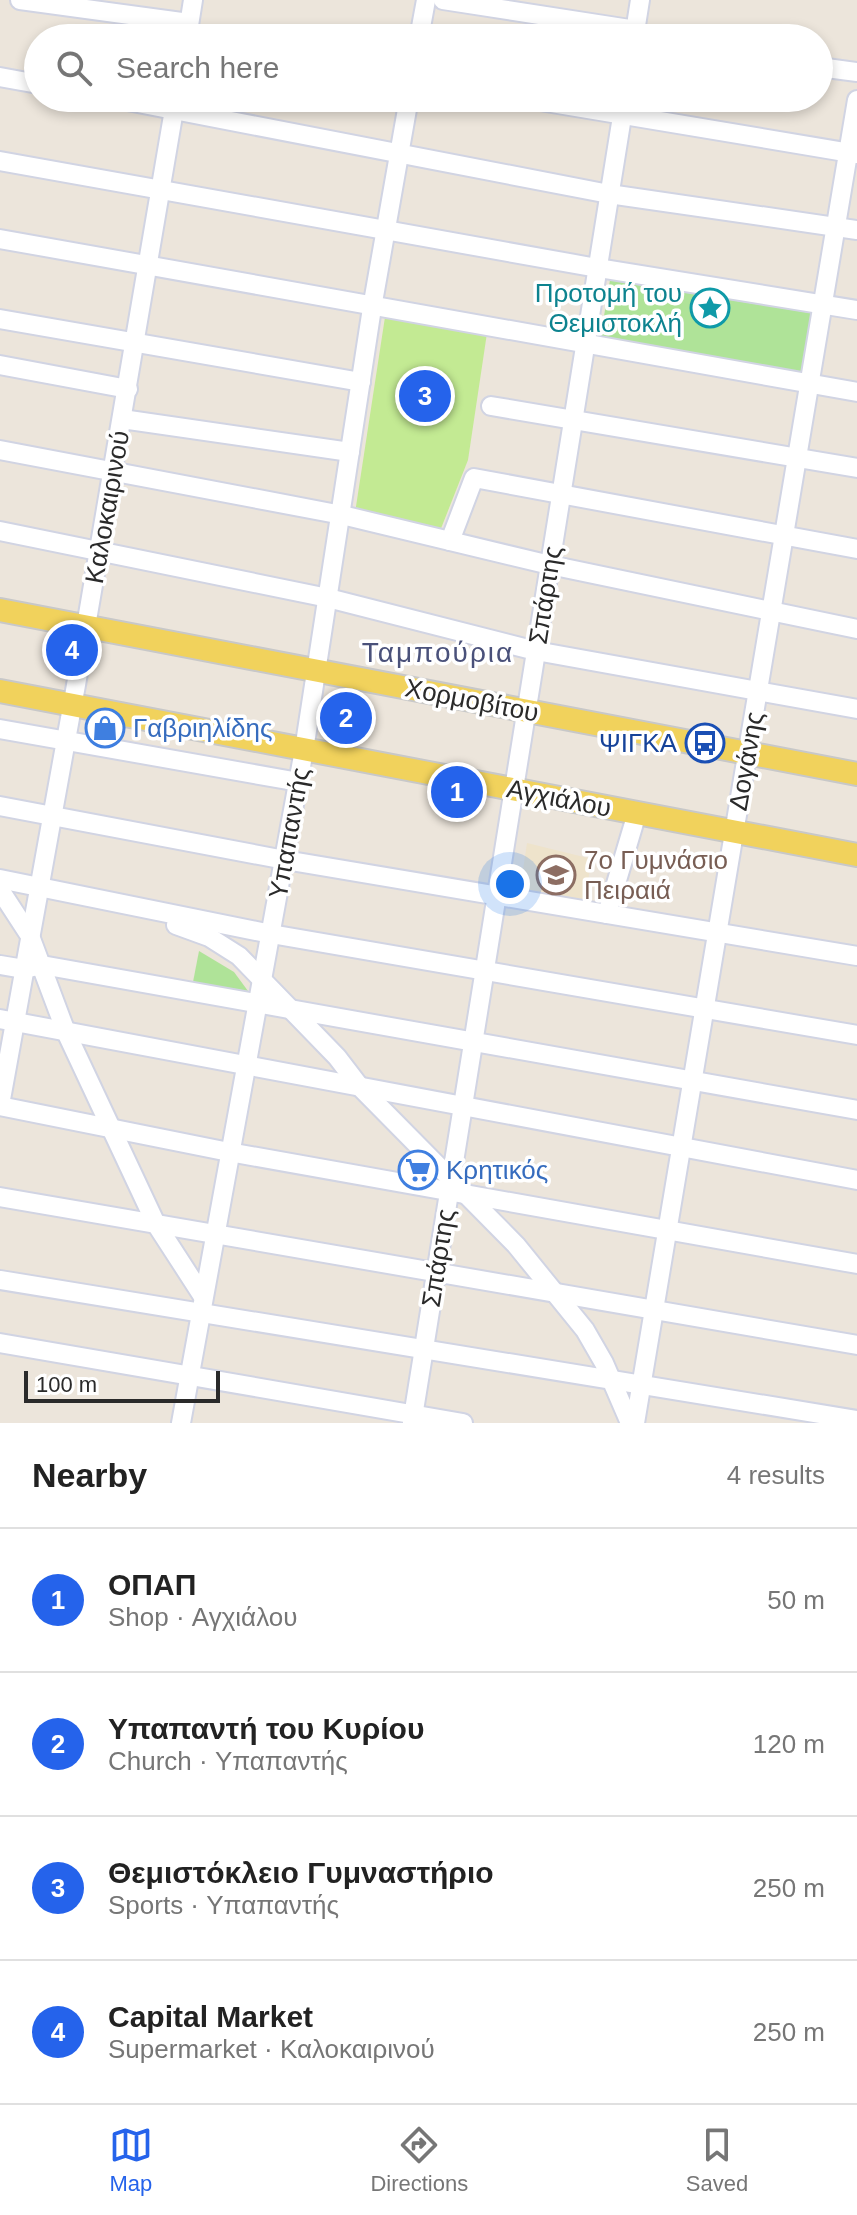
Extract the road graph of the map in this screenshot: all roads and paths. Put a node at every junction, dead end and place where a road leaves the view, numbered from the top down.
1 (20, 0) edge
2 (193, 0) edge
3 (426, 0) edge
4 (443, 0) edge
5 (640, 0) edge
6 (150, 24) edge
7 (189, 24) edge
8 (422, 24) edge
9 (579, 24) edge
10 (636, 24) edge
11 (833, 69) edge
12 (857, 72) edge
13 (0, 77) edge
14 (24, 81) edge
15 (857, 100) edge
16 (174, 112) edge
17 (211, 112) edge
18 (406, 112) edge
19 (596, 112) edge
20 (623, 112) edge
21 (622, 117) junction
22 (853, 153) edge
23 (398, 154) junction
24 (0, 161) edge
25 (161, 188) junction
26 (609, 194) junction
27 (836, 226) junction
28 (386, 229) junction
29 (857, 230) edge
30 (0, 239) edge
31 (148, 267) junction
32 (597, 268) junction
33 (823, 304) junction
34 (372, 308) junction
35 (857, 310) edge
36 (0, 319) edge
37 (135, 342) junction
38 (585, 345) junction
39 (0, 365) edge
40 (361, 382) junction
41 (810, 383) junction
42 (128, 389) junction
43 (857, 392) edge
44 (491, 406) dead end
45 (122, 419) junction
46 (573, 421) junction
47 (0, 450) edge
48 (350, 452) junction
49 (797, 459) junction
50 (857, 468) edge
51 (113, 472) junction
52 (561, 494) junction
53 (342, 515) junction
54 (0, 531) edge
55 (784, 535) junction
56 (450, 541) junction
57 (857, 549) edge
58 (100, 550) junction
59 (550, 565) junction
60 (328, 598) junction
61 (0, 610) edge
62 (771, 610) junction
63 (86, 627) junction
64 (857, 629) edge
65 (536, 651) junction
66 (316, 671) junction
67 (758, 690) junction
68 (0, 691) edge
69 (73, 705) junction
70 (857, 709) edge
71 (526, 711) junction
72 (0, 729) edge
73 (66, 741) junction
74 (304, 750) junction
75 (747, 753) junction
76 (857, 774) edge
77 (299, 782) junction
78 (514, 790) junction
79 (0, 806) edge
80 (637, 813) junction
81 (52, 816) junction
82 (734, 832) junction
83 (857, 855) edge
84 (285, 860) junction
85 (0, 879) edge
86 (0, 890) edge
87 (37, 892) junction
88 (496, 895) junction
89 (121, 906) junction
90 (607, 914) junction
91 (717, 933) junction
92 (271, 934) junction
93 (30, 936) junction
94 (857, 956) edge
95 (0, 965) edge
96 (33, 967) junction
97 (484, 971) junction
98 (262, 978) junction
99 (257, 1003) junction
100 (704, 1008) junction
101 (293, 1010) junction
102 (8, 1021) edge
103 (856, 1031) edge
104 (66, 1032) junction
105 (473, 1042) junction
106 (245, 1065) junction
107 (692, 1081) junction
108 (360, 1087) junction
109 (0, 1106) edge
110 (462, 1106) junction
111 (857, 1110) edge
112 (112, 1130) junction
113 (681, 1147) junction
114 (229, 1152) junction
115 (857, 1180) edge
116 (455, 1189) junction
117 (0, 1197) edge
118 (156, 1224) junction
119 (667, 1230) junction
120 (214, 1233) junction
121 (857, 1264) edge
122 (436, 1272) junction
123 (0, 1280) edge
124 (557, 1292) junction
125 (200, 1303) junction
126 (653, 1310) junction
127 (0, 1343) edge
128 (857, 1345) edge
129 (424, 1348) junction
130 (188, 1374) junction
131 (612, 1380) junction
132 (641, 1385) junction
133 (412, 1418) edge
134 (857, 1420) edge
135 (181, 1423) edge
136 (463, 1423) edge
137 (632, 1423) edge

1 - 6 street
2 - 7 street
3 - 8 street
4 - 9 street
5 - 10 street
11 - 12 street
13 - 14 street
15 - 22 street, Δογάνης
16 - 25 street, Καλοκαιρινού
17 - 23 street
18 - 23 street, Υπαπαντής
19 - 21 street
20 - 21 street, Σπάρτης
21 - 22 street
21 - 26 street, Σπάρτης
22 - 27 street, Δογάνης
23 - 26 street
23 - 28 street, Υπαπαντής
24 - 25 street
25 - 28 street
25 - 31 street, Καλοκαιρινού
26 - 27 street
26 - 32 street, Σπάρτης
27 - 29 street
27 - 33 street, Δογάνης
28 - 32 street
28 - 34 street, Υπαπαντής
30 - 31 street
31 - 34 street
31 - 37 street, Καλοκαιρινού
32 - 33 street
32 - 38 street, Σπάρτης
33 - 35 street
33 - 41 street, Δογάνης
34 - 38 street
34 - 40 street, Υπαπαντής
36 - 37 street
37 - 40 street
37 - 42 street, Καλοκαιρινού
38 - 41 street
38 - 46 street, Σπάρτης
39 - 42 street
40 - 48 street, Υπαπαντής
41 - 43 street
41 - 49 street, Δογάνης
42 - 45 street, Καλοκαιρινού
44 - 46 street
45 - 48 street
45 - 51 street, Καλοκαιρινού
46 - 49 street
46 - 52 street, Σπάρτης
47 - 51 street
48 - 53 street, Υπαπαντής
49 - 50 street
49 - 55 street, Δογάνης
51 - 53 street
51 - 58 street, Καλοκαιρινού
52 - 55 street
52 - 56 street
52 - 59 street, Σπάρτης
53 - 56 street
53 - 60 street, Υπαπαντής
54 - 58 street
55 - 57 street
55 - 62 street, Δογάνης
56 - 59 street
58 - 60 street
58 - 63 street, Καλοκαιρινού
59 - 62 street
59 - 65 street, Σπάρτης
60 - 65 street
60 - 66 street, Υπαπαντής
61 - 63 main road, Χορμοβίτου
62 - 64 street
62 - 67 street, Δογάνης
63 - 66 main road, Χορμοβίτου
63 - 69 street, Καλοκαιρινού
65 - 67 street
65 - 71 street, Σπάρτης
66 - 71 main road, Χορμοβίτου
66 - 74 street, Υπαπαντής
67 - 70 street
67 - 75 street, Δογάνης
68 - 69 main road, Αγχιάλου
69 - 73 street, Καλοκαιρινού
69 - 74 main road, Αγχιάλου
71 - 75 main road, Χορμοβίτου
71 - 78 street, Σπάρτης
72 - 73 street
73 - 77 street
73 - 81 street, Καλοκαιρινού
74 - 77 street, Υπαπαντής
74 - 78 main road, Αγχιάλου
75 - 76 main road, Χορμοβίτου
75 - 82 street, Δογάνης
77 - 84 street, Υπαπαντής
78 - 80 main road, Αγχιάλου
78 - 88 street, Σπάρτης
79 - 81 street
80 - 82 main road, Αγχιάλου
80 - 90 street
81 - 84 street
81 - 87 street, Καλοκαιρινού
82 - 83 main road, Αγχιάλου
82 - 91 street, Δογάνης
84 - 88 street
84 - 92 street, Υπαπαντής
85 - 87 street
86 - 87 street
86 - 93 street
87 - 89 street
87 - 93 street, Καλοκαιρινού
88 - 90 street
88 - 97 street, Σπάρτης
89 - 92 street
89 - 98 street
90 - 91 street
91 - 94 street
91 - 100 street, Δογάνης
92 - 97 street
92 - 98 street, Υπαπαντής
93 - 96 street
95 - 96 street
96 - 99 street
96 - 102 street
96 - 104 street
97 - 100 street
97 - 105 street, Σπάρτης
98 - 99 street, Υπαπαντής
98 - 101 street
99 - 101 street
99 - 106 street, Υπαπαντής
100 - 103 street
100 - 107 street, Δογάνης
101 - 105 street
101 - 108 street
102 - 104 street
102 - 109 street
104 - 106 street
104 - 112 street
105 - 107 street
105 - 110 street, Σπάρτης
106 - 108 street
106 - 114 street, Υπαπαντής
107 - 111 street
107 - 113 street, Δογάνης
108 - 110 street
108 - 116 street
109 - 112 street
110 - 113 street
110 - 116 street, Σπάρτης
112 - 114 street
112 - 118 street
113 - 115 street
113 - 119 street, Δογάνης
114 - 116 street
114 - 120 street, Υπαπαντής
116 - 119 street
116 - 122 street, Σπάρτης
116 - 124 street
117 - 118 street
118 - 120 street
118 - 125 street
119 - 121 street
119 - 126 street, Δογάνης
120 - 122 street
120 - 125 street, Υπαπαντής
122 - 124 street
122 - 129 street, Σπάρτης
123 - 125 street
124 - 126 street
124 - 131 street
125 - 129 street
125 - 130 street, Υπαπαντής
126 - 128 street
126 - 132 street, Δογάνης
127 - 130 street
129 - 131 street
129 - 133 street, Σπάρτης
130 - 133 street
130 - 135 street, Υπαπαντής
131 - 132 street
131 - 137 street
132 - 134 street
132 - 137 street, Δογάνης
133 - 136 street

